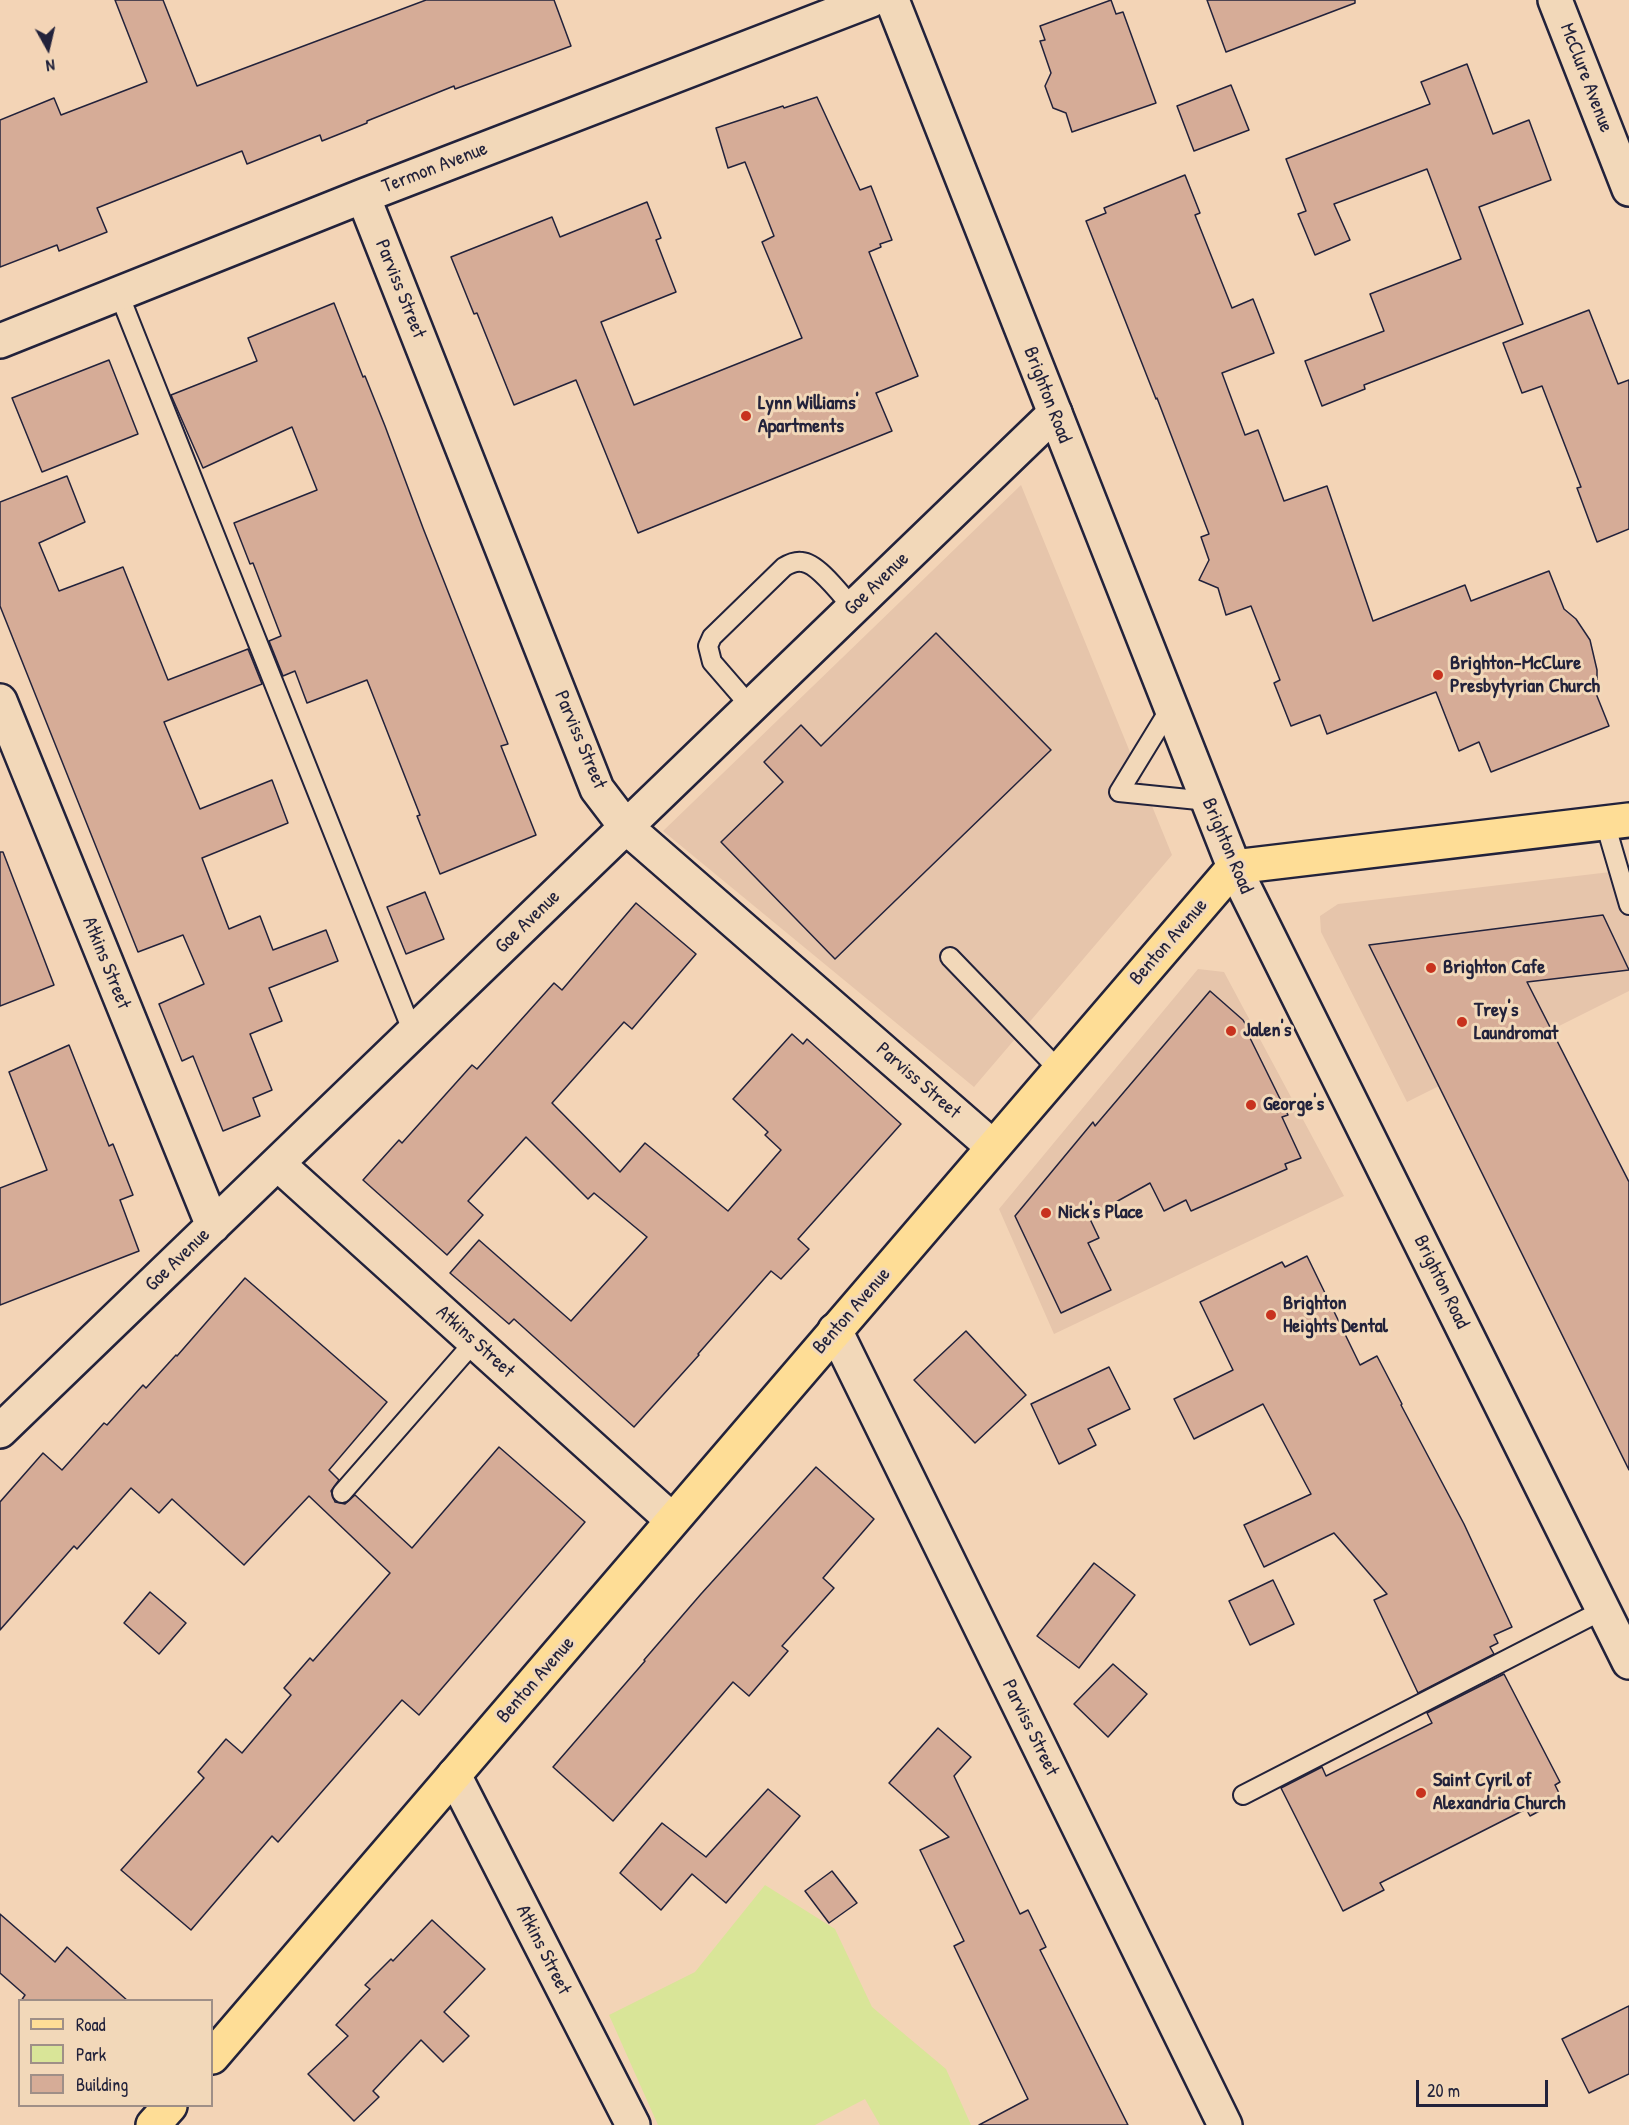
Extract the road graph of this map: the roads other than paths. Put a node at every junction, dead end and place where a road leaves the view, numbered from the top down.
1 (871, 0) edge
2 (892, 0) edge
3 (1555, 0) edge
4 (1629, 189) edge
5 (363, 196) junction
6 (118, 294) junction
7 (0, 341) edge
8 (1055, 413) junction
9 (853, 608) junction
10 (0, 701) edge
11 (751, 706) junction
12 (1171, 707) junction
13 (1208, 801) junction
14 (1617, 821) edge
15 (626, 827) junction
16 (1234, 867) junction
17 (1629, 905) edge
18 (950, 957) dead end
19 (413, 1033) junction
20 (1059, 1070) junction
21 (993, 1147) junction
22 (278, 1164) junction
23 (213, 1226) junction
24 (836, 1330) junction
25 (474, 1342) junction
26 (2, 1421) edge
27 (342, 1493) dead end
28 (672, 1520) junction
29 (1603, 1610) junction
30 (1629, 1662) edge
31 (454, 1774) junction
32 (1243, 1795) dead end
33 (213, 2056) edge
34 (169, 2107) edge
35 (153, 2125) edge
36 (633, 2125) edge
37 (1225, 2125) edge

1 - 5 street, Termon Avenue
2 - 8 street, Brighton Road
3 - 4 street, McClure Avenue
5 - 6 street, Termon Avenue
5 - 15 street, Parviss Street
6 - 7 street, Termon Avenue
6 - 19 lane
8 - 9 street, Goe Avenue
8 - 12 street, Brighton Road
9 - 11 street, Goe Avenue
9 - 11 lane
10 - 23 street, Atkins Street
11 - 15 street, Goe Avenue
12 - 13 street, Brighton Road
12 - 13 lane
13 - 16 street, Brighton Road
14 - 16 main road
14 - 17 lane
15 - 19 street, Goe Avenue
15 - 21 street, Parviss Street
16 - 20 main road, Benton Avenue
16 - 29 street, Brighton Road
18 - 20 lane
19 - 22 street, Goe Avenue
20 - 21 main road, Benton Avenue
21 - 24 main road, Benton Avenue
22 - 23 street, Goe Avenue
22 - 25 street, Atkins Street
23 - 26 street, Goe Avenue
24 - 28 main road, Benton Avenue
24 - 37 street, Parviss Street
25 - 27 lane
25 - 28 street, Atkins Street
28 - 31 main road, Benton Avenue
29 - 30 street, Brighton Road
29 - 32 lane
31 - 33 main road, Benton Avenue
31 - 36 street, Atkins Street
34 - 35 main road

